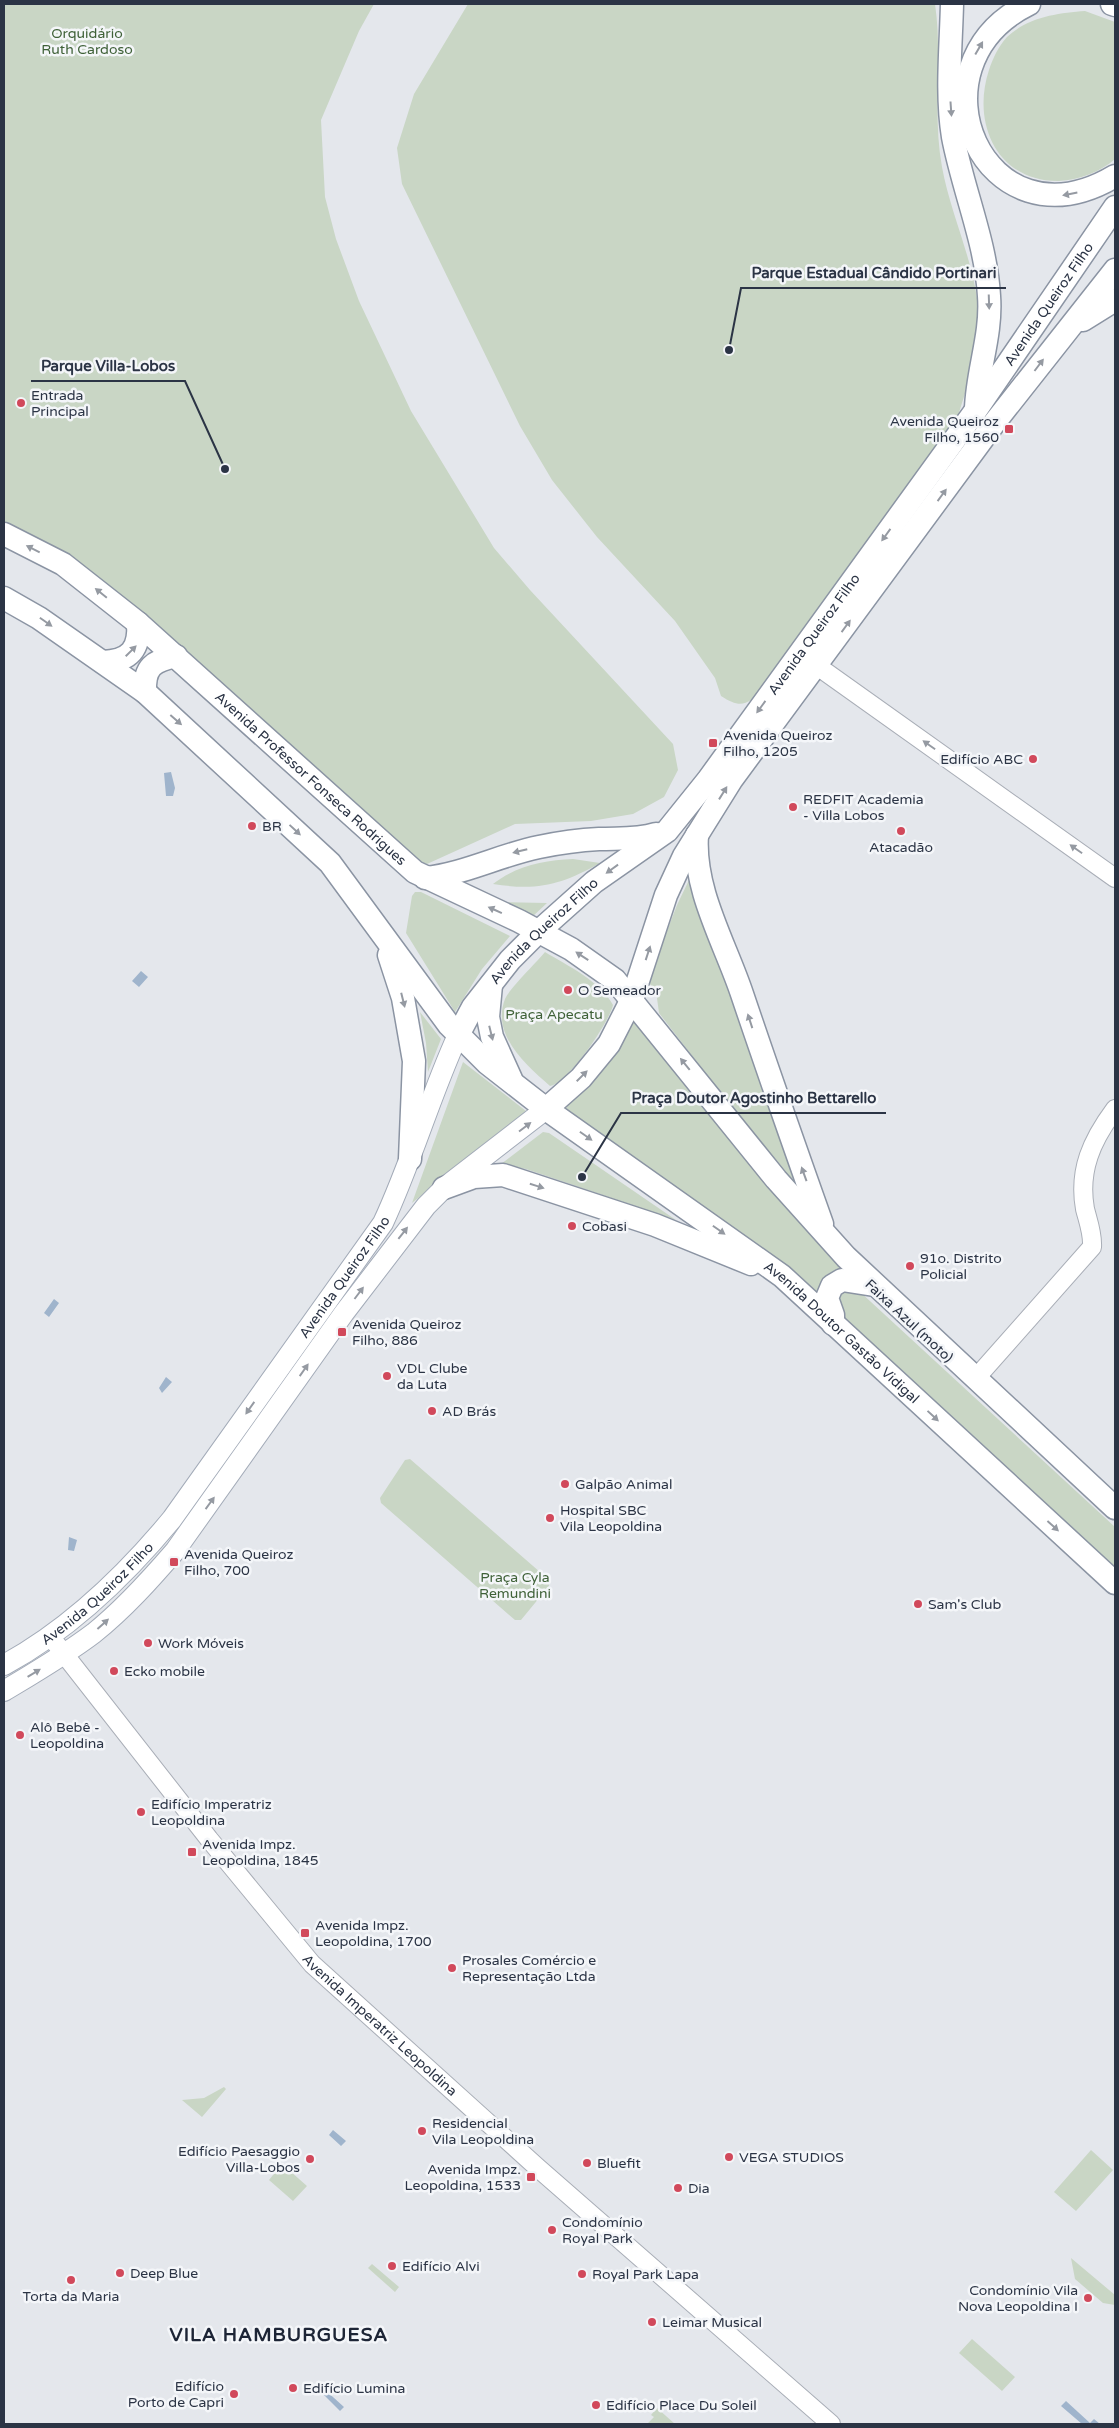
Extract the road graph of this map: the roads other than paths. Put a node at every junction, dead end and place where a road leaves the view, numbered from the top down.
1 (952, 4) edge
2 (1029, 4) edge
3 (1115, 176) edge
4 (1115, 207) edge
5 (1115, 270) edge
6 (1115, 300) edge
7 (1071, 326) junction
8 (976, 410) junction
9 (4, 534) edge
10 (4, 598) edge
11 (138, 623) junction
12 (176, 656) junction
13 (809, 660) junction
14 (103, 662) junction
15 (145, 692) junction
16 (667, 831) junction
17 (697, 834) junction
18 (425, 878) junction
19 (1115, 878) edge
20 (538, 932) junction
21 (384, 937) junction
22 (491, 985) junction
23 (632, 999) junction
24 (458, 1035) junction
25 (514, 1084) junction
26 (546, 1109) junction
27 (1115, 1109) edge
28 (723, 1112) junction
29 (410, 1159) junction
30 (444, 1188) junction
31 (827, 1236) junction
32 (782, 1276) junction
33 (872, 1285) junction
34 (833, 1324) junction
35 (976, 1378) junction
36 (1115, 1508) edge
37 (1115, 1512) edge
38 (1115, 1583) edge
39 (50, 1636) junction
40 (64, 1654) junction
41 (4, 1665) edge
42 (4, 1691) edge
43 (831, 2424) edge

1 -> 8 highway
3 -> 2 highway
4 - 8 highway, Avenida Queiroz Filho
5 - 7 highway, Avenida Queiroz Filho
6 - 7 highway
13 -> 7 highway, Avenida Queiroz Filho
8 -> 13 highway, Avenida Queiroz Filho
11 -> 9 highway, Avenida Professor Fonseca Rodrigues
10 -> 14 highway
11 - 12 highway, Avenida Professor Fonseca Rodrigues
14 -> 11 highway
12 - 15 highway
12 - 18 highway, Avenida Professor Fonseca Rodrigues
13 -> 16 highway, Avenida Queiroz Filho
17 -> 13 highway, Avenida Queiroz Filho
19 -> 13 street
14 - 15 highway
15 -> 21 highway
16 -> 18 highway
16 -> 20 highway, Avenida Queiroz Filho
23 -> 17 highway, Avenida Queiroz Filho
31 -> 17 highway
20 -> 18 highway, Avenida Professor Fonseca Rodrigues
20 - 22 highway, Avenida Queiroz Filho
23 -> 20 highway, Avenida Professor Fonseca Rodrigues
21 - 24 highway
21 -> 29 highway
22 - 24 highway, Avenida Queiroz Filho
22 -> 25 highway
26 -> 23 highway, Avenida Queiroz Filho
28 -> 23 highway
24 - 25 highway
24 - 29 main road, Avenida Queiroz Filho
25 - 26 highway
30 -> 26 main road, Avenida Queiroz Filho
26 -> 32 highway, Avenida Doutor Gastão Vidigal
27 - 35 street
28 - 31 highway
28 - 33 street, Faixa Azul (moto)
29 -> 39 main road, Avenida Queiroz Filho
30 -> 32 highway
40 -> 30 main road, Avenida Queiroz Filho
31 - 33 highway
32 - 34 highway, Avenida Doutor Gastão Vidigal
33 - 34 highway
33 - 35 highway
33 - 37 street, Faixa Azul (moto)
34 -> 38 highway, Avenida Doutor Gastão Vidigal
35 - 36 highway
39 - 40 street, Avenida Imperatriz Leopoldina
39 - 41 main road, Avenida Queiroz Filho
42 -> 40 main road, Avenida Queiroz Filho
40 - 43 street, Avenida Imperatriz Leopoldina

